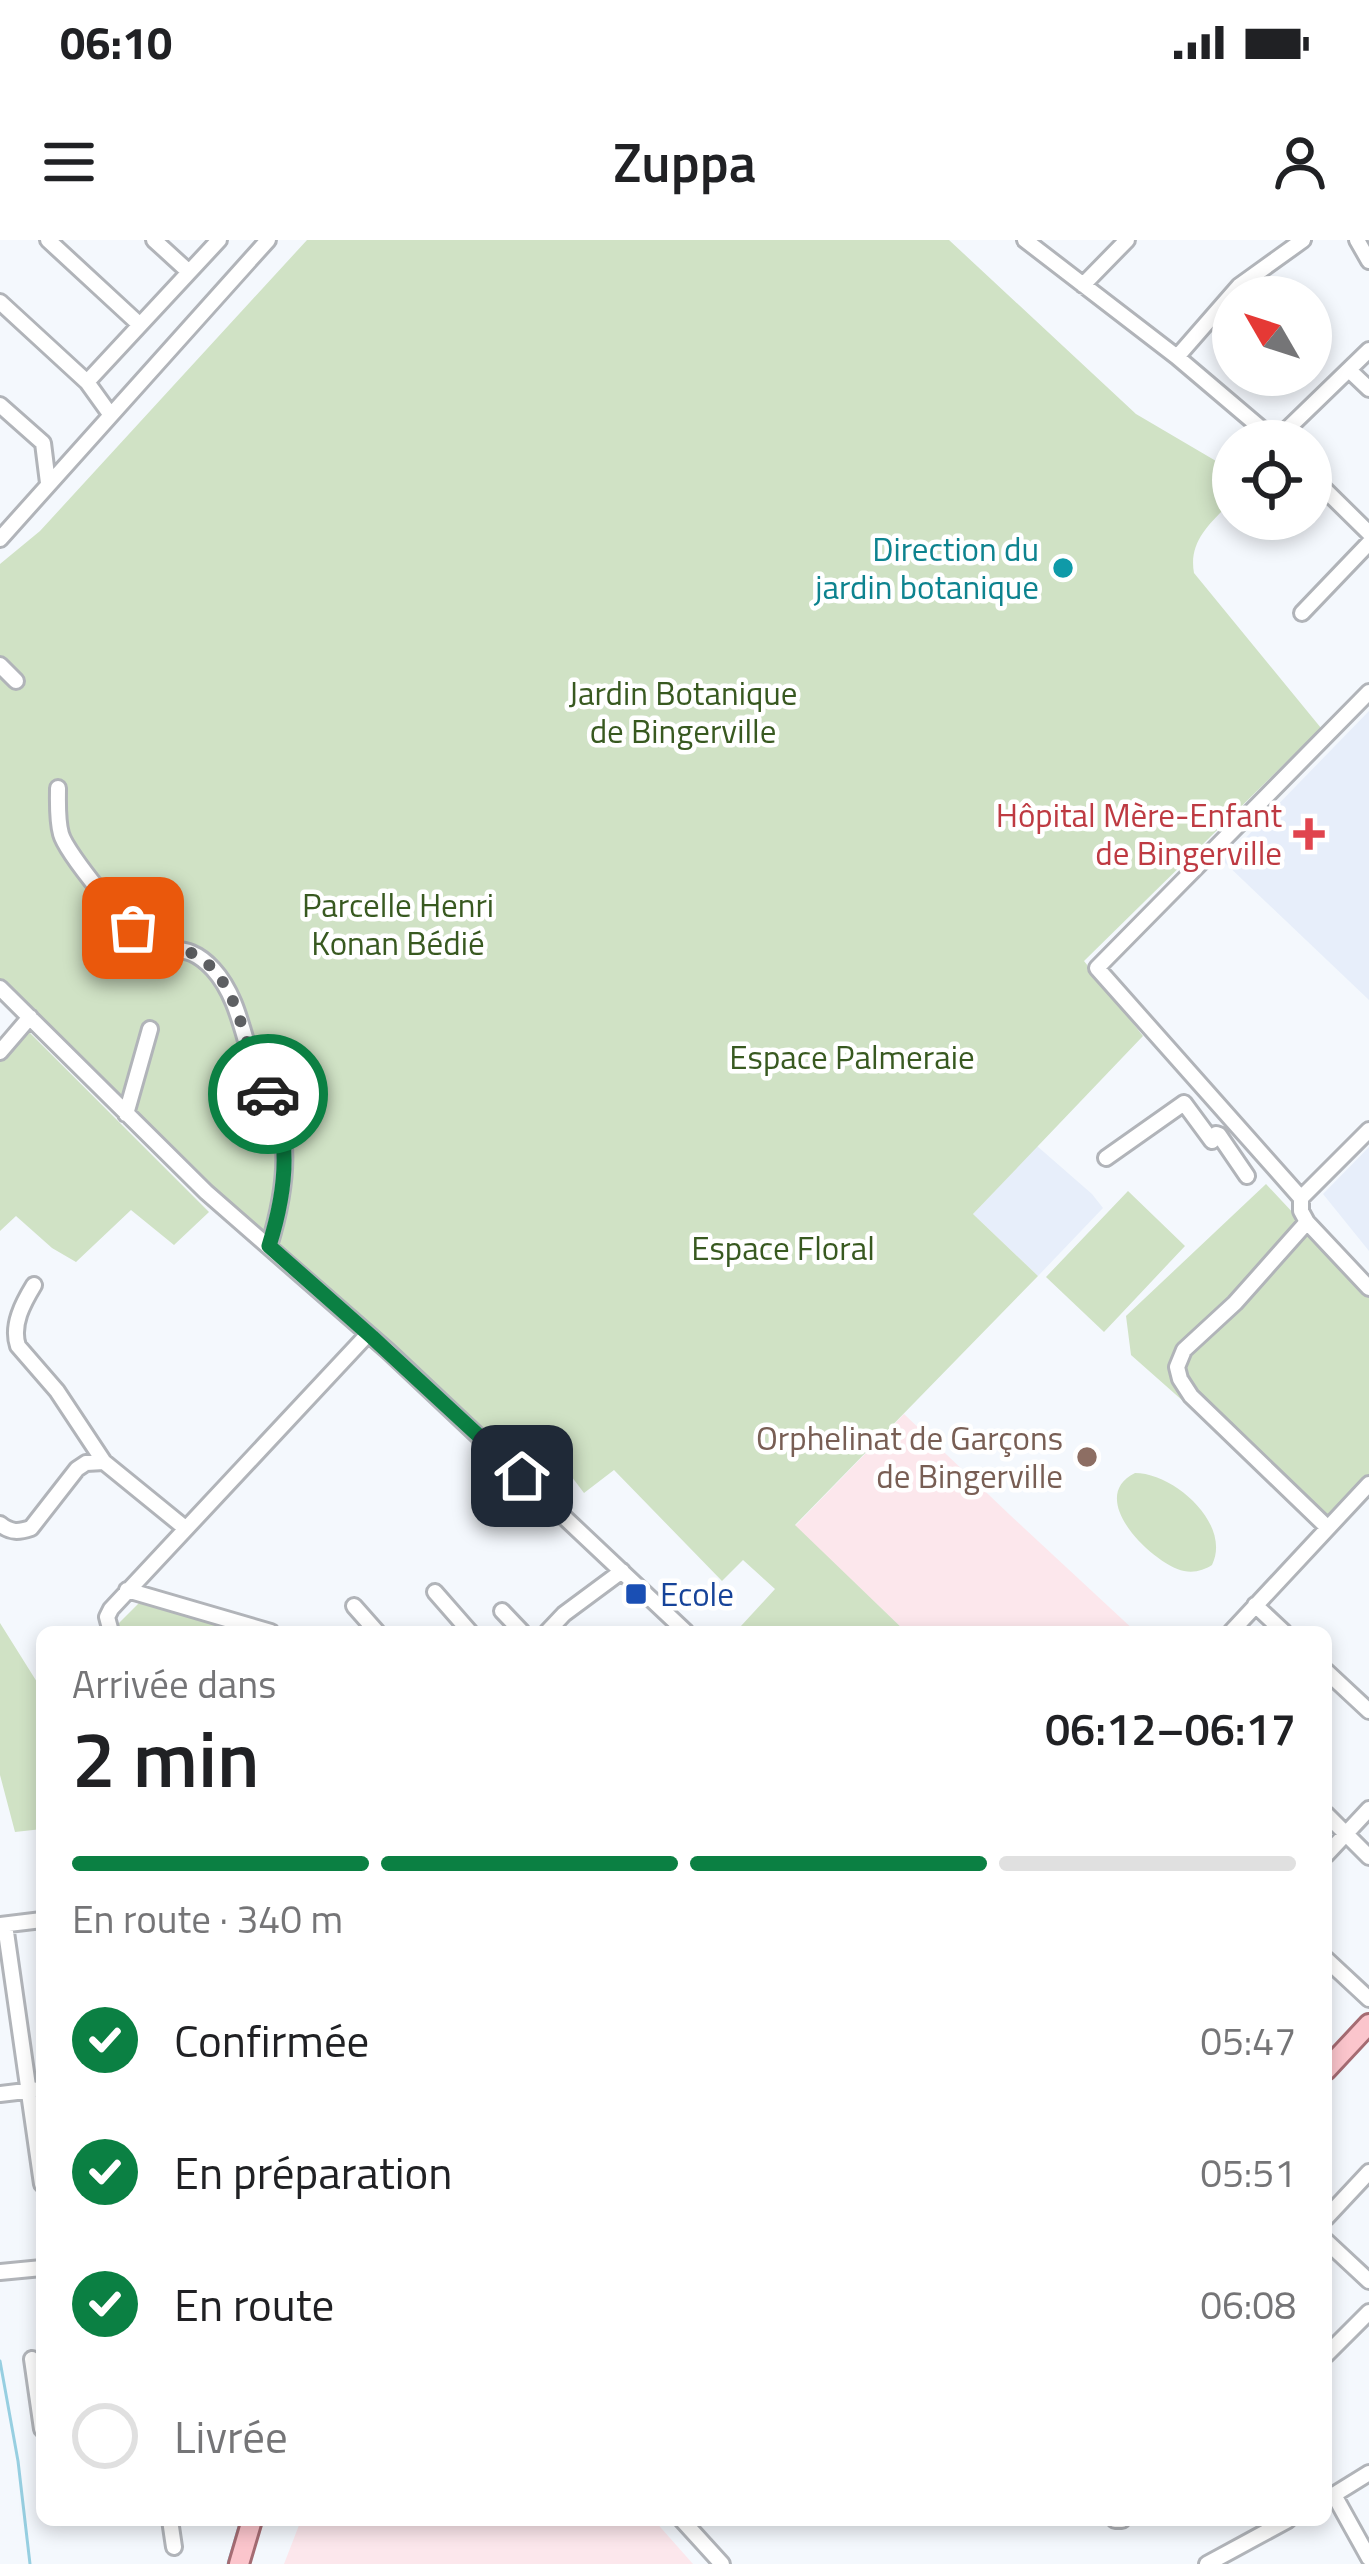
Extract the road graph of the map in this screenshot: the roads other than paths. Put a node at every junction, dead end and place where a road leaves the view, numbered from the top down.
1 (48, 240) edge
2 (154, 240) edge
3 (219, 240) edge
4 (268, 240) edge
5 (1025, 240) edge
6 (1127, 240) edge
7 (1303, 240) edge
8 (1357, 240) edge
9 (1369, 261) edge
10 (189, 272) junction
11 (1083, 285) junction
12 (0, 302) edge
13 (140, 325) junction
14 (1369, 350) edge
15 (1177, 357) junction
16 (1349, 370) junction
17 (87, 382) junction
18 (1369, 389) edge
19 (0, 405) edge
20 (110, 414) junction
21 (1250, 420) edge
22 (1297, 420) edge
23 (48, 483) junction
24 (1332, 497) edge
25 (4, 528) edge
26 (1369, 533) edge
27 (1369, 543) edge
28 (1302, 613) dead end
29 (0, 665) edge
30 (16, 681) dead end
31 (1369, 692) edge
32 (58, 788) dead end
33 (0, 988) edge
34 (30, 1017) junction
35 (151, 1029) dead end
36 (0, 1052) edge
37 (125, 1114) junction
38 (1369, 1130) edge
39 (1106, 1158) dead end
40 (1247, 1176) dead end
41 (1301, 1198) junction
42 (1307, 1222) junction
43 (269, 1246) junction
44 (34, 1285) dead end
45 (1369, 1288) edge
46 (368, 1334) junction
47 (104, 1462) junction
48 (1369, 1484) edge
49 (0, 1524) edge
50 (185, 1528) junction
51 (1328, 1528) junction
52 (622, 1571) junction
53 (127, 1590) junction
54 (435, 1592) dead end
55 (1255, 1605) junction
56 (354, 1606) dead end
57 (502, 1611) dead end
58 (109, 1626) edge
59 (251, 1626) edge
60 (372, 1626) edge
61 (465, 1626) edge
62 (516, 1626) edge
63 (553, 1626) edge
64 (680, 1626) edge
65 (1236, 1626) edge
66 (1278, 1626) edge
67 (1332, 1677) edge
68 (1369, 1712) edge
69 (1369, 1809) edge
70 (1332, 1820) edge
71 (1346, 1833) junction
72 (1332, 1848) edge
73 (1369, 1857) edge
74 (36, 1921) edge
75 (3, 1925) edge
76 (1332, 1964) edge
77 (1369, 2000) edge
78 (1369, 2024) edge
79 (1332, 2063) edge
80 (35, 2090) edge
81 (0, 2094) edge
82 (1369, 2172) edge
83 (1332, 2212) edge
84 (1332, 2247) edge
85 (36, 2269) edge
86 (0, 2272) edge
87 (1369, 2281) edge
88 (1369, 2312) edge
89 (1332, 2349) edge
90 (32, 2359) dead end
91 (36, 2387) edge
92 (1369, 2473) edge
93 (1332, 2496) edge
94 (1332, 2500) edge
95 (171, 2526) edge
96 (250, 2526) edge
97 (687, 2526) edge
98 (1277, 2526) edge
99 (174, 2547) dead end
100 (1369, 2558) edge
101 (239, 2564) edge
102 (722, 2564) edge
103 (1208, 2564) edge

1 - 13 street
2 - 10 street
3 - 10 street
4 - 20 street
5 - 11 street
6 - 11 street
7 - 15 street
8 - 9 street
10 - 13 street
11 - 15 street
12 - 17 street
13 - 17 street
14 - 16 street
15 - 21 street
16 - 18 street
16 - 22 street
17 - 20 street
19 - 23 street
20 - 23 street
23 - 25 street
24 - 26 street
27 - 28 street
29 - 30 street
31 - 41 street
32 - 43 street
33 - 34 street
34 - 36 street
34 - 37 street
35 - 37 street
37 - 43 street
38 - 41 street
39 - 40 street
41 - 42 street
42 - 45 street
42 - 51 street
43 - 46 street
44 - 47 street
46 - 50 street
46 - 52 street
47 - 49 street
47 - 50 street
48 - 51 street
50 - 53 street
51 - 55 street
52 - 63 street
52 - 64 street
53 - 58 street
53 - 59 street
54 - 61 street
55 - 65 street
55 - 66 street
56 - 60 street
57 - 62 street
67 - 68 street
69 - 71 street
70 - 71 street
71 - 72 street
71 - 73 street
74 - 75 street
75 - 80 street
76 - 77 street
78 - 79 main road
80 - 81 street
82 - 83 street
84 - 87 street
85 - 86 street
88 - 89 street
90 - 91 street
92 - 93 street
94 - 100 street
95 - 99 street
96 - 101 main road
97 - 102 street
98 - 103 street

